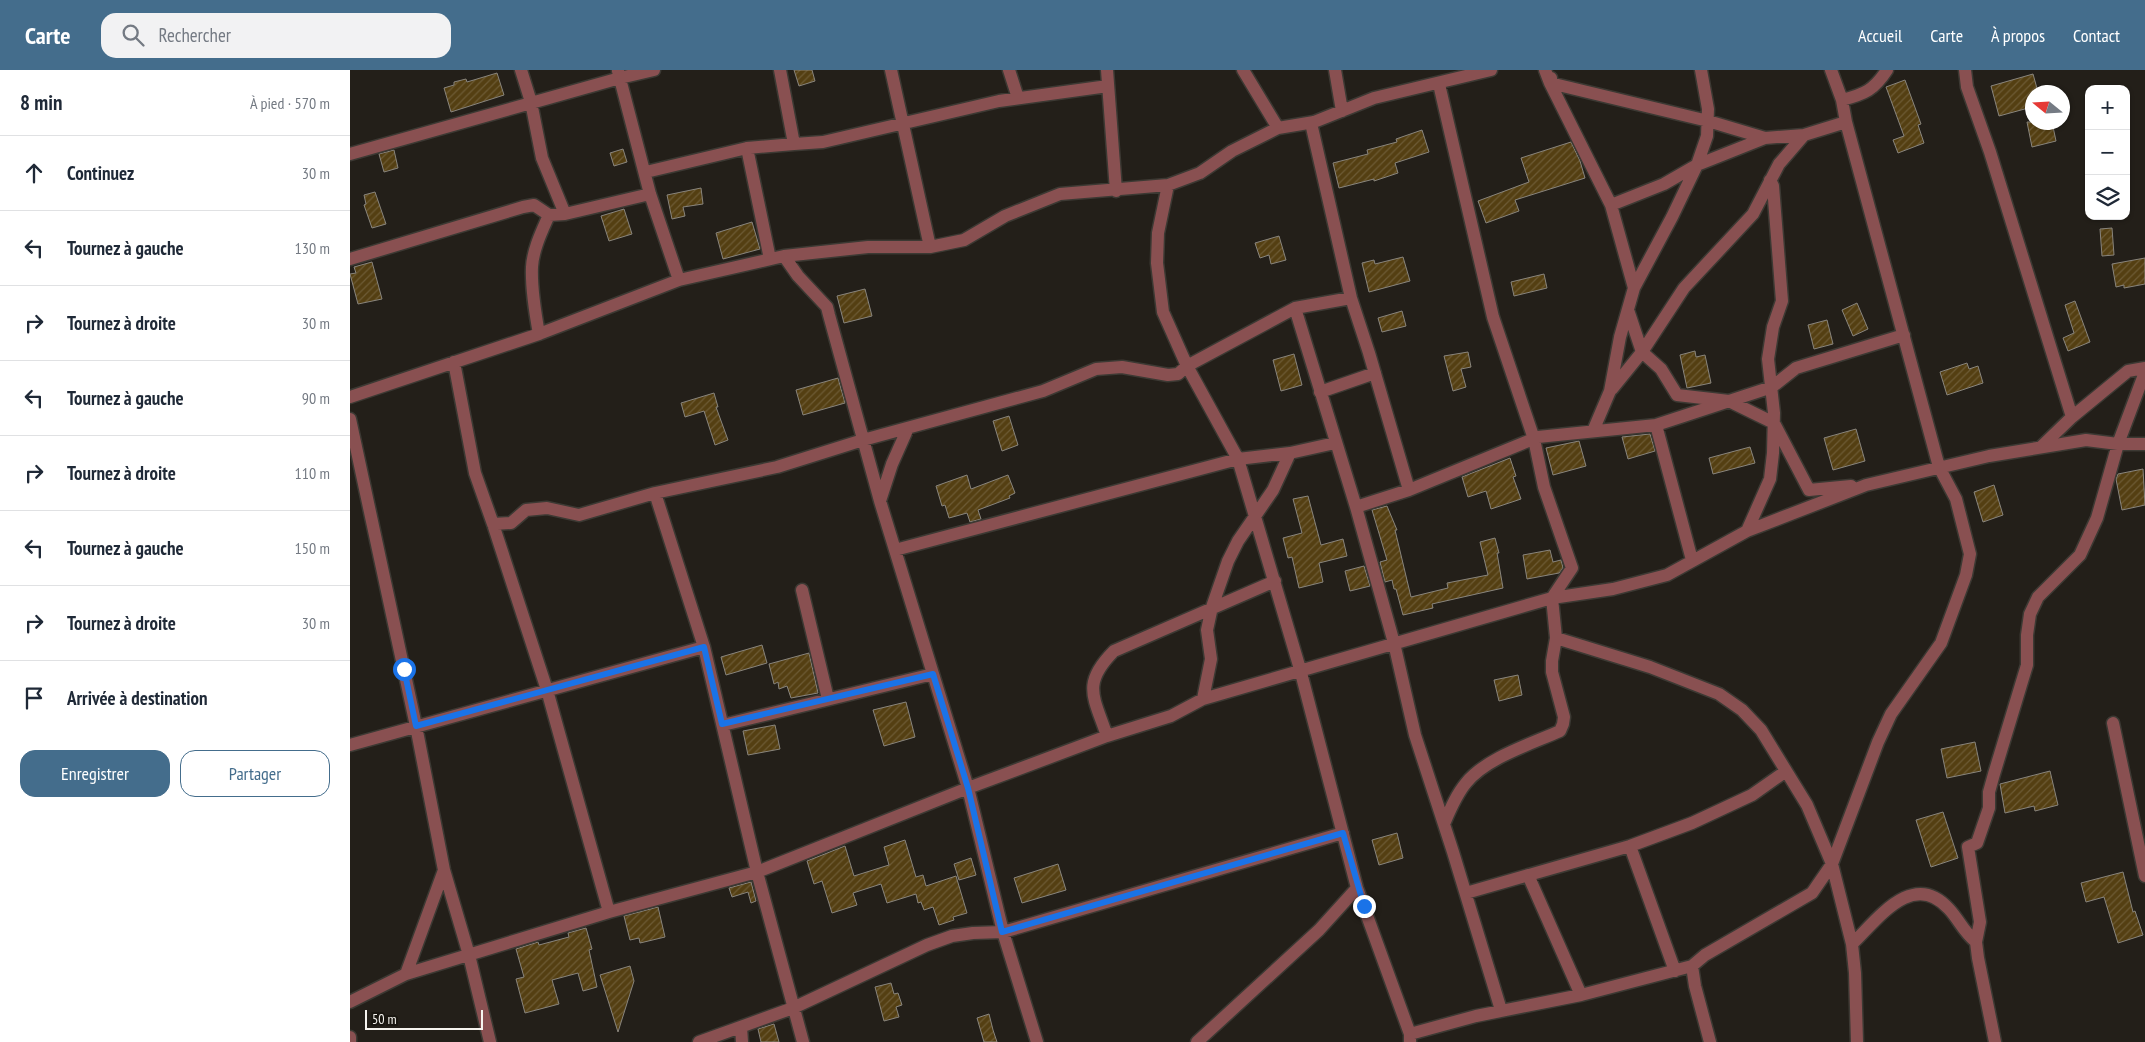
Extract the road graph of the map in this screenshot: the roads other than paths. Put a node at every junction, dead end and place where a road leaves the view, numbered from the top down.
1 (521, 70) edge
2 (654, 70) edge
3 (780, 70) edge
4 (891, 70) edge
5 (1009, 70) edge
6 (1107, 70) edge
7 (1243, 70) edge
8 (1334, 70) edge
9 (1491, 70) edge
10 (1545, 70) edge
11 (1551, 70) edge
12 (1702, 70) edge
13 (1831, 70) edge
14 (1887, 70) edge
15 (1965, 70) edge
16 (619, 74) edge
17 (1550, 83) junction
18 (1439, 84) junction
19 (1108, 86) junction
20 (1018, 98) junction
21 (1842, 100) junction
22 (531, 102) junction
23 (1342, 111) junction
24 (1708, 121) junction
25 (1311, 122) junction
26 (1846, 122) junction
27 (902, 123) junction
28 (1278, 128) junction
29 (1804, 135) junction
30 (1765, 138) junction
31 (794, 144) junction
32 (747, 148) junction
33 (350, 154) edge
34 (1697, 165) junction
35 (646, 172) junction
36 (1770, 180) junction
37 (1168, 185) junction
38 (1116, 190) junction
39 (650, 194) junction
40 (1611, 205) junction
41 (565, 214) junction
42 (549, 215) junction
43 (930, 247) junction
44 (784, 256) junction
45 (350, 259) edge
46 (770, 259) junction
47 (679, 280) junction
48 (1634, 288) junction
49 (1351, 298) junction
50 (1295, 308) junction
51 (1627, 309) junction
52 (539, 334) junction
53 (1904, 335) junction
54 (1642, 352) junction
55 (454, 362) junction
56 (1187, 366) junction
57 (2145, 368) edge
58 (2145, 372) edge
59 (1375, 373) junction
60 (1772, 387) junction
61 (1610, 391) junction
62 (1320, 392) junction
63 (350, 398) edge
64 (1729, 401) junction
65 (2072, 417) junction
66 (350, 418) edge
67 (1774, 423) junction
68 (1656, 425) junction
69 (908, 428) junction
70 (1593, 431) junction
71 (1534, 438) junction
72 (864, 440) junction
73 (1335, 444) junction
74 (2118, 444) junction
75 (2145, 444) edge
76 (2041, 447) junction
77 (1290, 453) junction
78 (1238, 459) junction
79 (1939, 467) junction
80 (1866, 485) junction
81 (1410, 490) junction
82 (655, 493) junction
83 (880, 501) junction
84 (1356, 507) junction
85 (1256, 515) junction
86 (493, 524) junction
87 (1747, 531) junction
88 (895, 550) junction
89 (1692, 560) junction
90 (1275, 581) junction
91 (802, 590) dead end
92 (1552, 598) junction
93 (1212, 607) junction
94 (1556, 638) junction
95 (1394, 643) junction
96 (704, 647) junction
97 (1300, 669) junction
98 (933, 674) junction
99 (548, 690) junction
100 (1203, 698) junction
101 (828, 699) junction
102 (2113, 723) dead end
103 (722, 724) junction
104 (416, 726) junction
105 (1107, 736) junction
106 (350, 745) edge
107 (1786, 771) junction
108 (968, 788) junction
109 (1444, 824) junction
110 (1343, 833) junction
111 (1630, 846) junction
112 (1832, 864) junction
113 (444, 870) junction
114 (757, 872) junction
115 (1528, 876) junction
116 (2145, 876) edge
117 (1357, 888) junction
118 (1466, 893) junction
119 (609, 912) junction
120 (1002, 932) junction
121 (1976, 942) junction
122 (1852, 944) junction
123 (469, 955) junction
124 (1692, 966) junction
125 (1675, 971) junction
126 (406, 974) junction
127 (1581, 995) junction
128 (350, 1002) edge
129 (793, 1008) junction
130 (1501, 1010) junction
131 (741, 1026) junction
132 (350, 1037) edge
133 (1410, 1038) edge
134 (350, 1042) edge
135 (490, 1042) edge
136 (699, 1042) edge
137 (742, 1042) edge
138 (803, 1042) edge
139 (1037, 1042) edge
140 (1197, 1042) edge
141 (1710, 1042) edge
142 (1857, 1042) edge
143 (1995, 1042) edge

1 - 22 street
2 - 16 street
3 - 31 street
4 - 27 street
5 - 20 street
6 - 19 street
7 - 28 street
8 - 23 street
9 - 18 street
10 - 17 street
11 - 17 street
12 - 24 street
13 - 21 street
14 - 21 street
15 - 65 street
16 - 22 street
16 - 35 street
17 - 24 street
17 - 40 street
18 - 23 street
18 - 71 street
19 - 20 street
19 - 38 street
20 - 27 street
21 - 26 street
22 - 33 street
22 - 41 street
23 - 25 street
24 - 30 street
24 - 34 street
25 - 28 street
25 - 49 street
26 - 29 street
26 - 53 street
27 - 31 street
27 - 43 street
28 - 37 street
29 - 30 street
29 - 36 street
30 - 34 street
31 - 32 street
32 - 35 street
32 - 46 street
34 - 40 street
34 - 48 street
35 - 39 street
36 - 54 street
36 - 60 street
37 - 38 street
37 - 56 street
38 - 43 street
39 - 41 street
39 - 47 street
40 - 48 street
41 - 42 street
42 - 45 street
42 - 52 street
43 - 44 street
44 - 46 street
44 - 72 street
46 - 47 street
47 - 52 street
48 - 51 street
49 - 50 street
49 - 59 street
50 - 56 street
50 - 62 street
51 - 54 street
51 - 61 street
52 - 55 street
53 - 60 street
53 - 79 street
54 - 61 street
54 - 64 street
55 - 63 street
55 - 86 street
56 - 69 street
56 - 78 street
57 - 65 street
58 - 74 street
59 - 62 street
59 - 81 street
60 - 64 street
60 - 67 street
61 - 70 street
62 - 73 street
64 - 67 street
64 - 68 street
65 - 76 street
66 - 104 street
67 - 80 street
67 - 87 street
68 - 70 street
68 - 89 street
69 - 72 street
69 - 83 street
70 - 71 street
71 - 81 street
71 - 92 street
72 - 82 street
72 - 83 street
73 - 77 street
73 - 84 street
74 - 75 street
74 - 76 street
74 - 121 street
76 - 79 street
77 - 78 street
77 - 85 street
78 - 85 street
78 - 88 street
79 - 80 street
79 - 112 street
80 - 87 street
81 - 84 street
82 - 86 street
82 - 96 street
83 - 88 street
84 - 95 street
85 - 90 street
85 - 93 street
86 - 99 street
87 - 89 street
88 - 98 street
89 - 92 street
90 - 93 street
90 - 97 street
91 - 101 street
92 - 94 street
92 - 95 street
93 - 100 street
93 - 105 street
94 - 107 street
94 - 109 street
95 - 97 street
95 - 109 street
96 - 99 street
96 - 103 street
97 - 100 street
97 - 110 street
98 - 101 street
98 - 108 street
99 - 104 street
99 - 119 street
100 - 105 street
101 - 103 street
102 - 116 street
103 - 114 street
104 - 106 street
104 - 113 street
105 - 108 street
107 - 111 street
107 - 112 street
108 - 114 street
108 - 120 street
109 - 118 street
110 - 117 street
110 - 120 street
111 - 115 street
111 - 125 street
112 - 122 street
112 - 124 street
113 - 123 street
113 - 126 street
114 - 119 street
114 - 129 street
115 - 118 street
115 - 127 street
117 - 133 street
117 - 140 street
118 - 130 street
119 - 123 street
120 - 129 street
120 - 139 street
121 - 122 street
121 - 143 street
122 - 142 street
123 - 126 street
123 - 135 street
124 - 125 street
124 - 141 street
125 - 127 street
126 - 128 street
127 - 130 street
129 - 131 street
129 - 138 street
130 - 133 street
131 - 136 street
131 - 137 street
132 - 134 street

